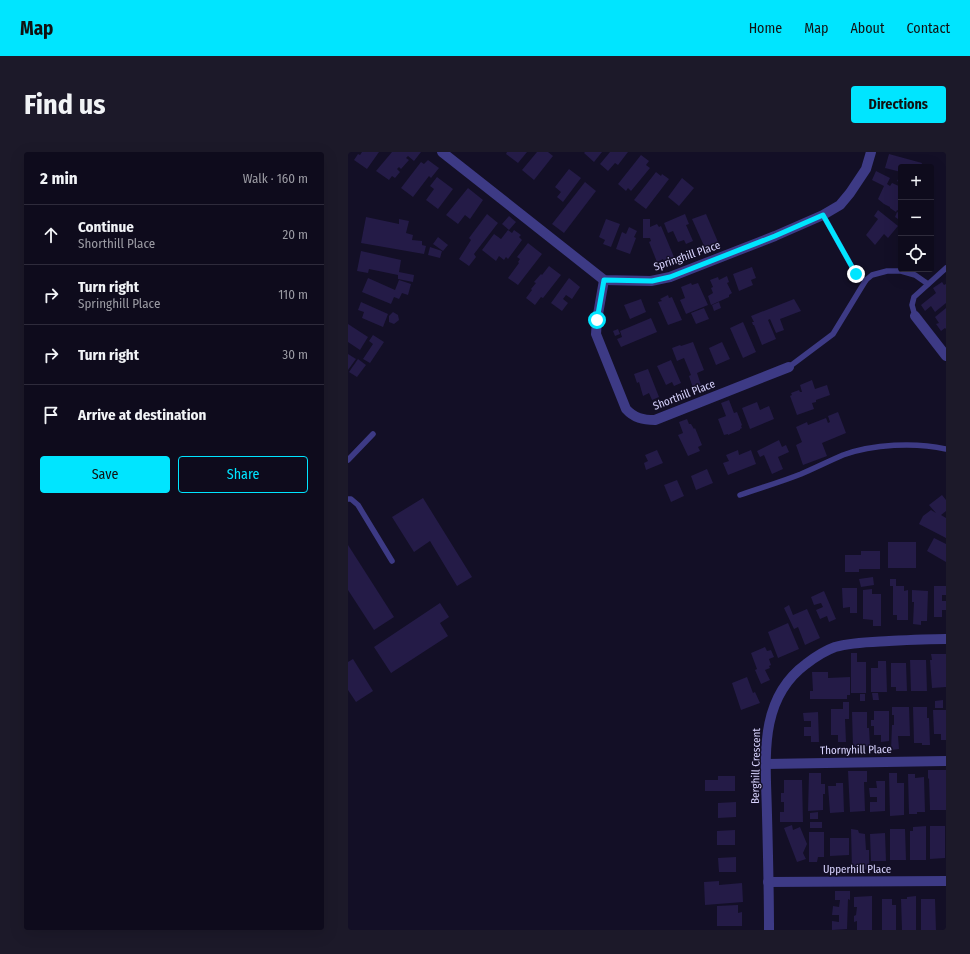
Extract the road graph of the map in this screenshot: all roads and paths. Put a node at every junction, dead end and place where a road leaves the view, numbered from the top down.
1 (442, 152) edge
2 (871, 152) edge
3 (823, 215) junction
4 (946, 268) edge
5 (604, 280) junction
6 (866, 280) junction
7 (928, 284) junction
8 (916, 316) joint
9 (946, 356) edge
10 (789, 367) joint
11 (373, 434) dead end
12 (946, 450) edge
13 (348, 460) edge
14 (740, 495) dead end
15 (348, 499) edge
16 (392, 561) dead end
17 (946, 639) edge
18 (946, 760) edge
19 (766, 764) junction
20 (946, 881) edge
21 (768, 882) junction
22 (769, 930) edge

1 - 5 street
2 - 3 street, Springhill Place
3 - 5 street, Springhill Place
3 - 6 lane
4 - 7 lane
5 - 10 street, Shorthill Place
6 - 7 lane
6 - 10 lane
7 - 8 lane
8 - 9 street
11 - 13 lane
12 - 14 lane
15 - 16 lane
17 - 19 street, Berghill Crescent
18 - 19 street, Thornyhill Place
19 - 21 street, Berghill Crescent
20 - 21 street, Upperhill Place
21 - 22 street, Berghill Crescent

